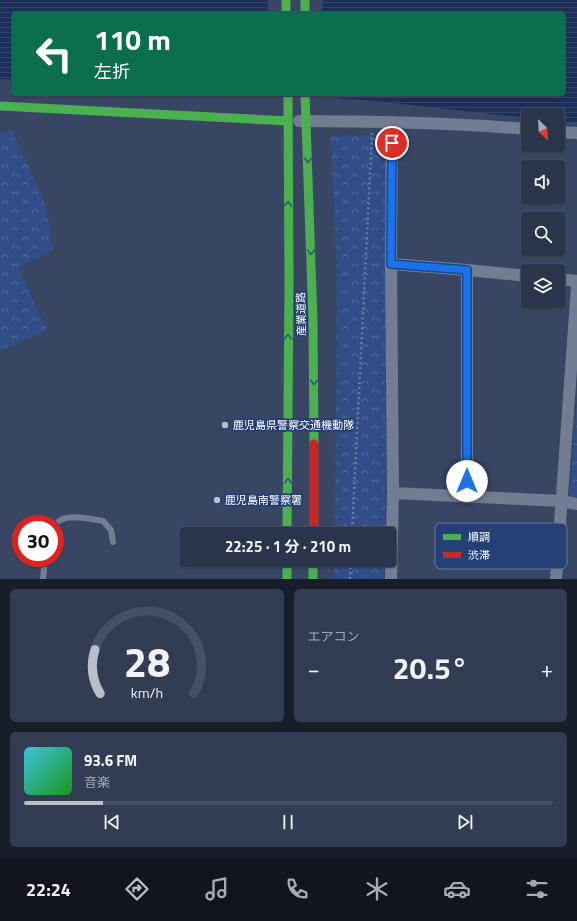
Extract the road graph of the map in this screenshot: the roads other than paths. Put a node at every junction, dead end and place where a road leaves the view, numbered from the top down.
1 (286, 0) edge
2 (305, 0) edge
3 (286, 12) edge
4 (305, 12) edge
5 (288, 96) edge
6 (305, 96) edge
7 (0, 106) edge
8 (288, 121) junction
9 (306, 121) junction
10 (392, 122) junction
11 (521, 128) edge
12 (565, 132) edge
13 (577, 133) edge
14 (391, 264) junction
15 (467, 270) junction
16 (521, 275) edge
17 (565, 280) edge
18 (577, 281) edge
19 (577, 286) edge
20 (393, 493) junction
21 (467, 497) junction
22 (562, 501) junction
23 (577, 504) edge
24 (64, 519) edge
25 (560, 523) edge
26 (287, 527) edge
27 (314, 527) edge
28 (113, 542) dead end
29 (44, 567) edge
30 (287, 567) edge
31 (313, 567) edge
32 (557, 569) edge
33 (43, 579) edge
34 (287, 579) edge
35 (313, 579) edge
36 (391, 579) edge
37 (556, 579) edge

1 - 3 main road
2 - 4 main road
5 - 8 main road, 産業道路
6 - 9 main road, 産業道路
7 - 8 main road
8 - 9 street
26 -> 8 main road, 産業道路
9 - 10 street
9 -> 27 main road, 産業道路
10 - 11 street
10 - 14 street
12 - 13 street
14 - 15 street
14 - 20 street
15 - 16 street
15 - 21 street
17 - 18 street
19 - 22 street
20 - 21 street
20 - 36 street
21 - 22 street
22 - 23 street
22 - 25 street
24 - 28 lane
29 - 33 lane
30 - 34 main road
31 - 35 main road
32 - 37 street

